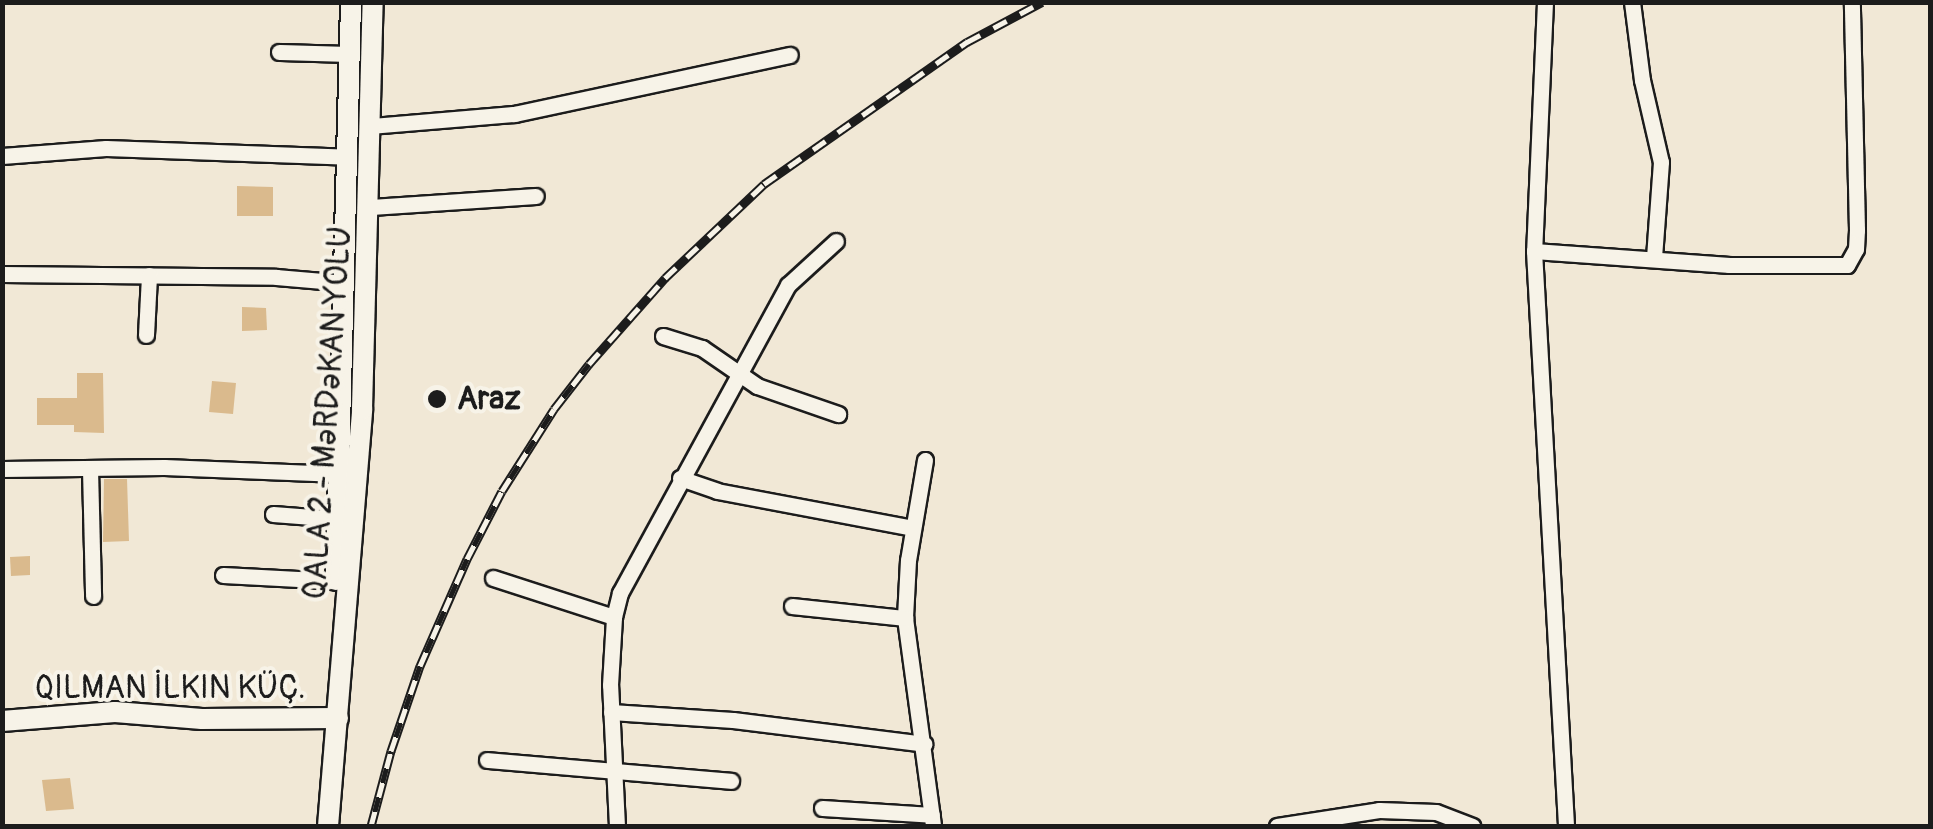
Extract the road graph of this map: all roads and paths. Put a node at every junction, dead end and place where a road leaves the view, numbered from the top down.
1 (351, 2) edge
2 (373, 2) edge
3 (1545, 2) edge
4 (1632, 2) edge
5 (1852, 2) edge
6 (279, 52) dead end
7 (350, 54) junction
8 (790, 55) dead end
9 (372, 126) junction
10 (2, 156) edge
11 (348, 157) junction
12 (536, 196) dead end
13 (370, 207) junction
14 (836, 241) dead end
15 (1534, 250) junction
16 (1654, 258) junction
17 (2, 274) edge
18 (149, 276) junction
19 (346, 283) junction
20 (146, 335) dead end
21 (663, 336) dead end
22 (736, 372) junction
23 (838, 414) dead end
24 (926, 460) dead end
25 (2, 468) edge
26 (90, 468) junction
27 (339, 474) junction
28 (680, 478) junction
29 (273, 514) dead end
30 (338, 519) junction
31 (913, 528) junction
32 (223, 575) dead end
33 (493, 578) dead end
34 (336, 582) junction
35 (93, 596) dead end
36 (792, 606) dead end
37 (614, 617) junction
38 (905, 618) junction
39 (611, 712) junction
40 (332, 717) junction
41 (2, 722) edge
42 (926, 744) junction
43 (487, 760) dead end
44 (612, 773) junction
45 (731, 781) dead end
46 (822, 808) dead end
47 (933, 821) edge
48 (316, 826) edge
49 (328, 826) edge
50 (616, 826) edge
51 (1277, 826) edge
52 (1472, 826) edge
53 (1566, 826) edge

1 - 7 main road
2 - 9 main road, QALA 2 - MƏRDƏKAN YOLU
3 - 15 street
4 - 16 street
5 - 16 street
6 - 7 street
7 - 11 main road
8 - 9 street
9 - 13 main road, QALA 2 - MƏRDƏKAN YOLU
10 - 11 street
11 - 19 main road
12 - 13 street
13 - 40 main road, QALA 2 - MƏRDƏKAN YOLU
14 - 22 street
15 - 16 street
15 - 53 street
17 - 18 street
18 - 19 street
18 - 20 street
19 - 27 main road
21 - 22 street
22 - 23 street
22 - 28 street
24 - 31 street
25 - 26 street
26 - 27 street
26 - 35 street
27 - 30 main road
28 - 31 street
28 - 37 street
29 - 30 street
30 - 34 main road
31 - 38 street
32 - 34 street
33 - 37 street
34 - 40 main road
36 - 38 street
37 - 39 street
38 - 42 street
39 - 42 street
39 - 44 street
40 - 41 main road
40 - 48 main road
40 - 49 main road, QALA 2 - MƏRDƏKAN YOLU
42 - 47 street
43 - 44 street
44 - 45 street
44 - 50 street
46 - 47 street
51 - 52 street

